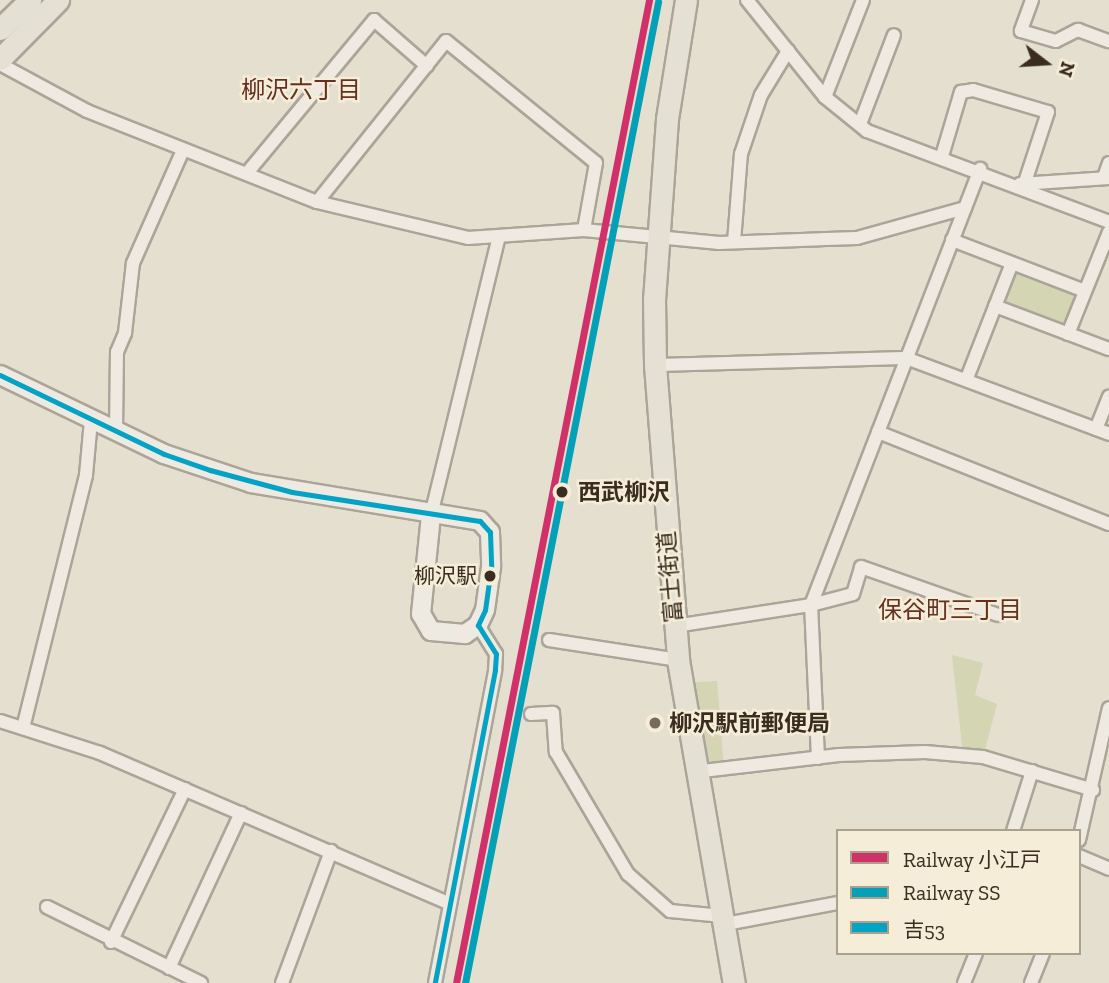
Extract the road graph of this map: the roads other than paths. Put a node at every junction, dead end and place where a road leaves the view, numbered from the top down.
1 (30, 0) edge
2 (58, 0) edge
3 (686, 0) edge
4 (747, 0) edge
5 (863, 0) edge
6 (1032, 0) edge
7 (0, 29) edge
8 (894, 35) dead end
9 (1109, 41) edge
10 (788, 51) junction
11 (0, 62) edge
12 (426, 66) junction
13 (825, 97) junction
14 (860, 124) junction
15 (183, 150) junction
16 (942, 156) junction
17 (1109, 163) edge
18 (979, 169) junction
19 (247, 173) junction
20 (1107, 177) edge
21 (1022, 184) junction
22 (317, 202) junction
23 (965, 208) junction
24 (1109, 222) edge
25 (584, 230) junction
26 (1109, 232) edge
27 (661, 236) junction
28 (499, 237) junction
29 (952, 240) junction
30 (734, 242) junction
31 (1012, 263) junction
32 (1085, 291) junction
33 (995, 306) junction
34 (1068, 334) junction
35 (1109, 349) edge
36 (906, 358) junction
37 (655, 365) junction
38 (0, 375) edge
39 (967, 379) junction
40 (1109, 397) edge
41 (91, 419) junction
42 (1096, 429) junction
43 (116, 432) junction
44 (878, 432) junction
45 (1109, 434) edge
46 (431, 514) junction
47 (1109, 524) edge
48 (811, 605) junction
49 (998, 615) dead end
50 (478, 625) junction
51 (675, 626) junction
52 (549, 640) dead end
53 (678, 660) junction
54 (1109, 708) edge
55 (531, 714) dead end
56 (0, 721) edge
57 (23, 728) junction
58 (818, 758) junction
59 (1032, 771) junction
60 (694, 772) junction
61 (185, 789) junction
62 (1093, 790) junction
63 (241, 813) junction
64 (1014, 829) edge
65 (1081, 833) edge
66 (331, 851) junction
67 (1081, 857) edge
68 (1109, 869) edge
69 (449, 903) junction
70 (836, 903) edge
71 (47, 907) dead end
72 (727, 920) junction
73 (111, 942) junction
74 (975, 955) edge
75 (1042, 955) edge
76 (169, 968) junction
77 (201, 983) edge
78 (282, 983) edge
79 (435, 983) edge
80 (734, 983) edge
81 (964, 983) edge
82 (1031, 983) edge

1 - 7 main road
2 - 11 main road
3 - 27 main road, 富士街道
4 - 10 street
5 - 13 street
6 - 9 street
8 - 14 street
10 - 13 street
10 - 30 street
11 - 15 street
12 - 19 street
12 - 22 street
12 - 25 street
13 - 14 street
14 - 16 street
15 - 19 street
15 - 43 street
16 - 18 street
16 - 21 street
17 - 20 street
18 - 21 street
18 - 23 street
19 - 22 street
20 - 21 street
21 - 24 street
22 - 28 street
23 - 29 street
23 - 30 street
25 - 27 street
25 - 28 street
26 - 32 street
27 - 30 street
27 - 37 main road, 富士街道
28 - 46 street
29 - 31 street
29 - 36 street
31 - 32 street
31 - 33 street
32 - 34 street
33 - 34 street
33 - 39 street
34 - 35 street
36 - 37 street
36 - 39 street
36 - 44 street
37 - 51 main road, 富士街道
38 - 41 street
39 - 42 street
40 - 42 street
41 - 43 street
41 - 57 street
42 - 45 street
43 - 46 street
44 - 47 street
44 - 48 street
46 - 50 street
46 - 50 street
48 - 49 street
48 - 51 street
48 - 58 street
50 - 69 street
51 - 53 main road, 富士街道
52 - 53 street
53 - 60 main road, 富士街道
54 - 62 street
55 - 72 street
56 - 57 street
57 - 61 street
58 - 59 street
58 - 60 street
59 - 62 street
59 - 64 street
60 - 72 main road, 富士街道
61 - 63 street
61 - 73 street
62 - 65 street
63 - 66 street
63 - 76 street
66 - 69 street
66 - 78 street
67 - 68 street
69 - 79 street
70 - 72 street
71 - 73 street
72 - 80 main road, 富士街道
73 - 76 street
74 - 81 street
75 - 82 street
76 - 77 street

